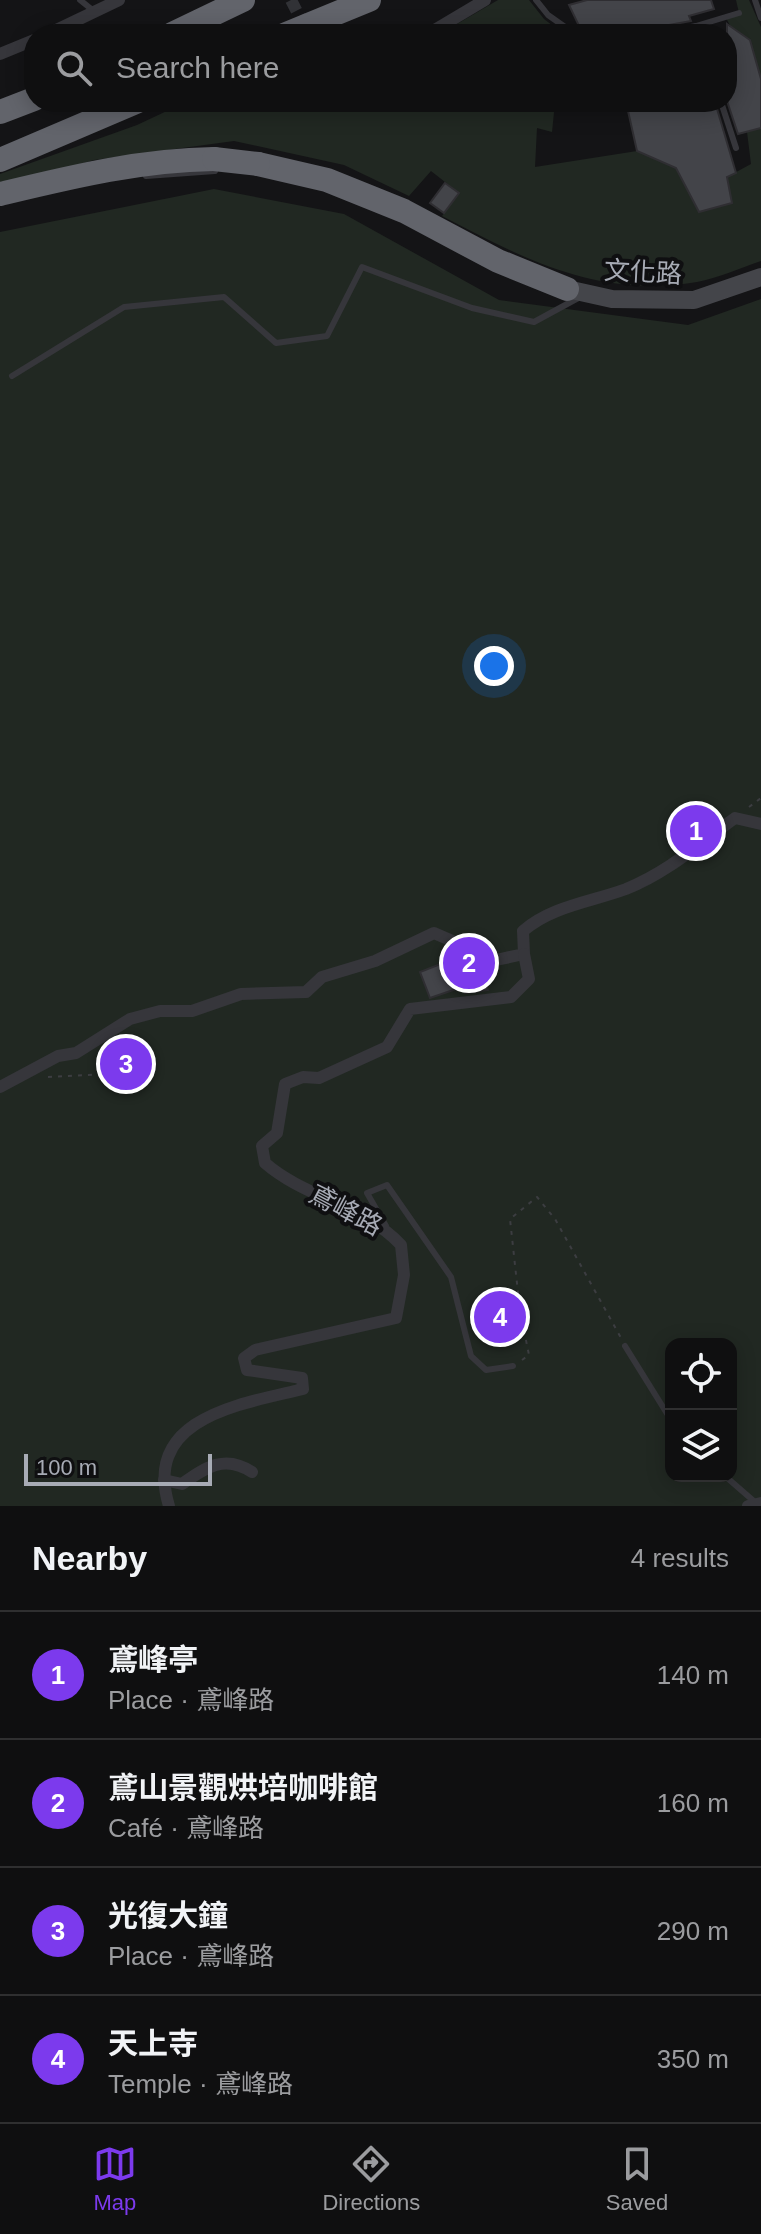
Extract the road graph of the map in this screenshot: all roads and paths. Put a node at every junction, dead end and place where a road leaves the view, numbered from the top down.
1 (80, 0) edge
2 (119, 0) edge
3 (243, 0) edge
4 (336, 0) edge
5 (369, 0) edge
6 (485, 0) edge
7 (536, 0) edge
8 (755, 0) edge
9 (95, 12) junction
10 (739, 13) dead end
11 (761, 18) edge
12 (69, 24) edge
13 (193, 24) edge
14 (299, 24) edge
15 (309, 24) edge
16 (445, 24) edge
17 (561, 24) edge
18 (712, 24) edge
19 (24, 44) edge
20 (0, 54) edge
21 (24, 103) edge
22 (0, 112) edge
23 (113, 112) edge
24 (724, 112) edge
25 (736, 148) dead end
26 (0, 160) edge
27 (246, 163) junction
28 (221, 164) junction
29 (139, 177) dead end
30 (294, 182) dead end
31 (367, 186) dead end
32 (0, 194) edge
33 (405, 202) dead end
34 (486, 244) dead end
35 (513, 257) dead end
36 (493, 269) dead end
37 (761, 277) edge
38 (527, 283) dead end
39 (578, 292) junction
40 (12, 376) dead end
41 (761, 824) edge
42 (524, 954) junction
43 (108, 1031) junction
44 (22, 1075) junction
45 (0, 1087) edge
46 (387, 1230) junction
47 (625, 1346) joint
48 (513, 1366) joint
49 (665, 1410) edge
50 (252, 1472) dead end
51 (164, 1480) junction
52 (731, 1482) edge
53 (755, 1504) edge
54 (169, 1506) edge

1 - 9 lane
2 - 9 street
3 - 13 highway
4 - 14 highway
5 - 15 highway
6 - 16 street
7 - 17 lane
8 - 11 lane
9 - 12 street
10 - 18 lane
19 - 20 street
21 - 22 highway
23 - 26 highway
24 - 25 lane
27 - 28 highway, bridge
27 - 31 lane
27 - 39 highway
28 - 29 lane
28 - 32 highway
30 - 36 lane
33 - 34 lane
35 - 39 lane
37 - 39 street, 文化路
38 - 39 lane
39 - 40 lane
41 - 42 street, 鳶峰路
42 - 43 street
42 - 46 street, 鳶峰路
43 - 44 street
43 - 44 path
44 - 45 street
46 - 48 lane
46 - 51 street, 鳶峰路
47 - 48 path
47 - 49 lane
50 - 51 street
51 - 54 street, 鳶峰路
52 - 53 lane

